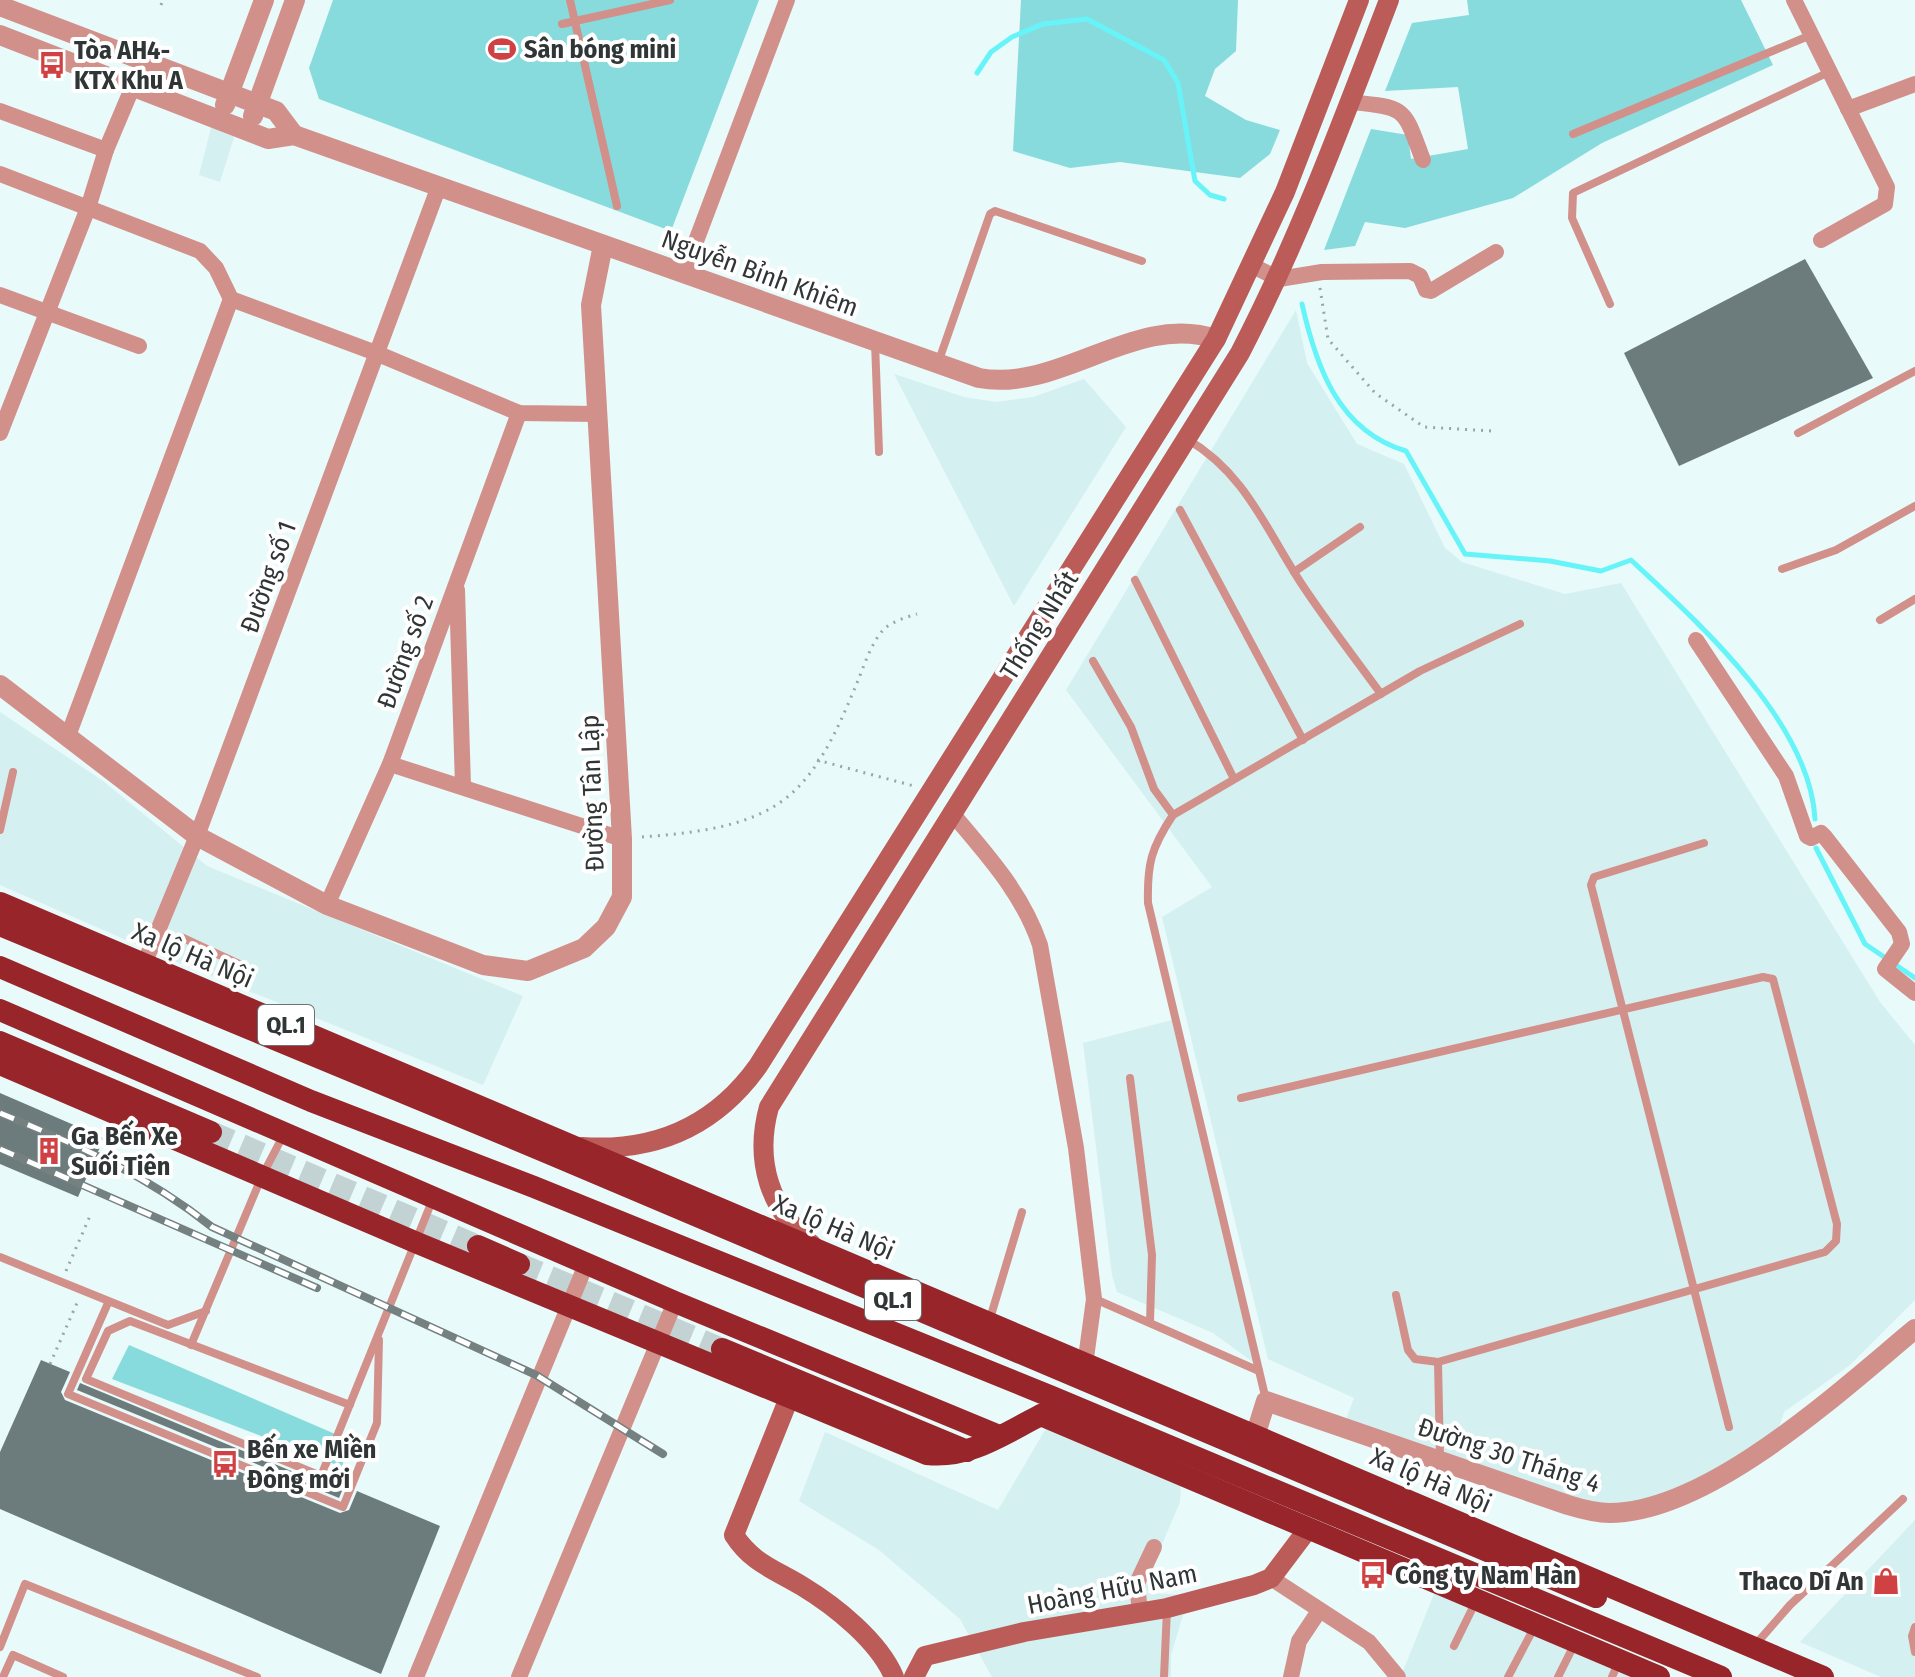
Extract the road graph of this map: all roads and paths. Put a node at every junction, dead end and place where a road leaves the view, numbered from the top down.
1 (264, 0) edge
2 (295, 0) edge
3 (570, 0) edge
4 (787, 0) edge
5 (1359, 0) edge
6 (1389, 0) edge
7 (1794, 0) edge
8 (665, 1) edge
9 (0, 6) edge
10 (575, 22) junction
11 (562, 24) dead end
12 (0, 35) edge
13 (1812, 35) junction
14 (1829, 72) junction
15 (1915, 84) edge
16 (133, 86) junction
17 (229, 93) junction
18 (1350, 102) junction
19 (257, 103) junction
20 (1848, 109) junction
21 (0, 111) edge
22 (219, 120) junction
23 (247, 131) junction
24 (1573, 134) dead end
25 (294, 135) junction
26 (106, 150) junction
27 (1423, 160) dead end
28 (0, 174) edge
29 (439, 186) junction
30 (617, 206) dead end
31 (88, 208) junction
32 (1821, 240) dead end
33 (603, 245) junction
34 (1496, 252) dead end
35 (1142, 261) dead end
36 (1253, 266) junction
37 (1317, 272) junction
38 (684, 273) junction
39 (1279, 279) junction
40 (0, 295) edge
41 (231, 299) junction
42 (1610, 304) dead end
43 (48, 313) junction
44 (1216, 339) junction
45 (875, 341) junction
46 (139, 346) dead end
47 (376, 353) junction
48 (1240, 353) junction
49 (938, 364) junction
50 (1915, 371) edge
51 (519, 413) junction
52 (597, 414) junction
53 (1492, 431) dead end
54 (0, 433) edge
55 (1798, 433) dead end
56 (1186, 439) junction
57 (879, 452) dead end
58 (1915, 506) edge
59 (1180, 510) dead end
60 (1360, 527) dead end
61 (1782, 569) dead end
62 (1294, 572) junction
63 (457, 580) junction
64 (1135, 580) dead end
65 (1915, 599) edge
66 (917, 614) dead end
67 (1880, 620) dead end
68 (1520, 624) dead end
69 (1696, 640) dead end
70 (1093, 661) dead end
71 (0, 685) edge
72 (1381, 694) junction
73 (68, 736) junction
74 (1303, 740) junction
75 (817, 760) junction
76 (390, 764) junction
77 (13, 772) dead end
78 (1234, 779) junction
79 (463, 786) junction
80 (930, 793) junction
81 (951, 812) junction
82 (1173, 815) junction
83 (0, 830) edge
84 (197, 836) junction
85 (622, 839) junction
86 (1704, 843) dead end
87 (0, 903) edge
88 (327, 905) junction
89 (0, 925) edge
90 (239, 964) dead end
91 (0, 967) edge
92 (151, 978) junction
93 (1915, 993) edge
94 (0, 1010) edge
95 (1624, 1011) junction
96 (0, 1042) edge
97 (0, 1064) edge
98 (758, 1066) junction
99 (785, 1077) junction
100 (391, 1078) junction
101 (1130, 1078) dead end
102 (1241, 1098) dead end
103 (211, 1132) tunnel mouth
104 (285, 1133) junction
105 (573, 1146) junction
106 (262, 1176) junction
107 (433, 1197) junction
108 (685, 1203) junction
109 (1022, 1212) dead end
110 (90, 1216) dead end
111 (415, 1242) junction
112 (478, 1246) tunnel mouth
113 (824, 1253) junction
114 (0, 1257) edge
115 (587, 1262) junction
116 (519, 1264) tunnel mouth
117 (66, 1271) dead end
118 (1695, 1291) junction
119 (1396, 1295) dead end
120 (1094, 1299) junction
121 (675, 1302) junction
122 (108, 1303) junction
123 (568, 1305) junction
124 (206, 1311) junction
125 (1150, 1322) junction
126 (168, 1325) junction
127 (1915, 1329) edge
128 (379, 1331) junction
129 (986, 1331) junction
130 (178, 1340) junction
131 (657, 1342) junction
132 (191, 1345) junction
133 (722, 1349) tunnel mouth
134 (1438, 1362) junction
135 (1259, 1371) junction
136 (1084, 1372) junction
137 (789, 1398) junction
138 (1266, 1401) junction
139 (350, 1405) junction
140 (1046, 1406) junction
141 (1729, 1427) dead end
142 (999, 1436) junction
143 (1252, 1443) junction
144 (967, 1451) junction
145 (1440, 1460) junction
146 (1903, 1499) dead end
147 (1319, 1507) junction
148 (1308, 1529) junction
149 (1391, 1537) junction
150 (1154, 1547) dead end
151 (1420, 1549) junction
152 (1381, 1559) junction
153 (1409, 1571) junction
154 (1271, 1578) junction
155 (1477, 1600) junction
156 (1167, 1608) junction
157 (1319, 1611) junction
158 (1140, 1613) junction
159 (1536, 1625) junction
160 (1915, 1627) edge
161 (1575, 1642) junction
162 (1454, 1646) dead end
163 (0, 1647) edge
164 (1753, 1647) junction
165 (1915, 1652) edge
166 (1616, 1669) edge
167 (3, 1677) edge
168 (63, 1677) edge
169 (257, 1677) edge
170 (416, 1677) edge
171 (519, 1677) edge
172 (894, 1677) edge
173 (914, 1677) edge
174 (1164, 1677) edge
175 (1291, 1677) edge
176 (1398, 1677) edge
177 (1508, 1677) edge
178 (1558, 1677) edge
179 (1659, 1677) edge
180 (1721, 1677) edge
181 (1785, 1677) edge
182 (1823, 1677) edge

1 - 17 street
2 - 19 street
3 - 10 lane
4 - 38 street
5 - 36 main road, Thống Nhất
6 - 18 main road, Thống Nhất
7 - 13 street
8 - 10 lane
9 - 17 street, Nguyễn Bỉnh Khiêm
10 - 11 lane
10 - 30 lane
12 - 16 street, Nguyễn Bỉnh Khiêm
13 - 14 street
13 - 24 lane
14 - 20 street
14 - 42 lane
15 - 20 street
16 - 22 street, Nguyễn Bỉnh Khiêm
16 - 26 street
17 - 19 street, Nguyễn Bỉnh Khiêm
17 - 22 street
18 - 27 street
18 - 39 main road, Thống Nhất
19 - 23 street
19 - 25 street, Nguyễn Bỉnh Khiêm
20 - 32 street
21 - 26 street
22 - 23 street, Nguyễn Bỉnh Khiêm
23 - 25 street, Nguyễn Bỉnh Khiêm
25 - 29 street, Nguyễn Bỉnh Khiêm
26 - 31 street
28 - 31 street
29 - 33 street, Nguyễn Bỉnh Khiêm
29 - 47 street, Đường số 1
31 - 41 street
31 - 43 street
33 - 38 street, Nguyễn Bỉnh Khiêm
33 - 52 street, Đường Tân Lập
34 - 37 street
35 - 49 lane
36 - 39 street
36 - 44 main road, Thống Nhất
37 - 39 street
37 - 53 path
38 - 45 street, Nguyễn Bỉnh Khiêm
39 - 48 main road, Thống Nhất
40 - 43 street
41 - 47 street
41 - 73 street
43 - 46 street
43 - 54 street
44 - 48 main road
44 - 49 street, Nguyễn Bỉnh Khiêm
44 - 80 main road, Thống Nhất
45 - 49 street, Nguyễn Bỉnh Khiêm
45 - 57 lane
47 - 51 street
47 - 84 street, Đường số 1
48 - 56 main road, Thống Nhất
50 - 55 lane
51 - 52 street
51 - 63 street, Đường số 2
52 - 85 street, Đường Tân Lập
56 - 62 lane
56 - 81 main road, Thống Nhất
58 - 61 lane
59 - 74 lane
60 - 62 lane
62 - 72 lane
63 - 76 street, Đường số 2
63 - 79 street
64 - 78 lane
65 - 67 lane
66 - 75 path
68 - 72 lane
69 - 93 street
70 - 82 lane
71 - 73 street, Đường Tân Lập
72 - 74 lane
73 - 84 street, Đường Tân Lập
74 - 78 lane
75 - 80 path
75 - 85 path
76 - 79 street
76 - 88 street, Đường số 2
77 - 83 lane
78 - 82 lane
79 - 85 street
80 - 98 main road, Thống Nhất
81 - 99 main road, Thống Nhất
81 - 120 street
82 - 135 lane
84 - 88 street, Đường Tân Lập
84 - 92 street, Đường số 1
85 - 88 street, Đường Tân Lập
86 - 95 lane
87 - 92 highway, Xa lộ Hà Nội / QL.1
89 - 92 highway, Xa lộ Hà Nội / QL.1
90 - 92 lane
91 - 140 highway, QL.1
92 - 100 highway, Xa lộ Hà Nội / QL.1
94 - 104 highway
95 - 102 lane
95 - 118 lane
95 - 118 lane
96 - 103 highway
97 - 106 highway
98 - 99 main road
98 - 105 main road, Thống Nhất
99 - 113 main road, Thống Nhất
100 - 105 highway, Xa lộ Hà Nội / QL.1
100 - 108 highway, Xa lộ Hà Nội / QL.1
101 - 125 lane
104 - 106 lane
104 - 107 highway
105 - 108 highway, Xa lộ Hà Nội / QL.1
106 - 111 highway
106 - 124 lane
107 - 111 lane
107 - 115 highway
108 - 113 highway, Xa lộ Hà Nội / QL.1
108 - 129 highway, Xa lộ Hà Nội / QL.1
109 - 129 lane
110 - 117 path
111 - 123 highway
111 - 128 lane
112 - 116 highway
113 - 129 highway, Xa lộ Hà Nội / QL.1
114 - 122 lane
115 - 121 highway
115 - 123 street
118 - 134 lane
118 - 141 lane
119 - 134 lane
120 - 125 lane
120 - 136 street
121 - 131 street
121 - 142 highway
122 - 126 lane
122 - 128 lane
123 - 131 highway
123 - 170 street
124 - 126 lane
124 - 132 lane
125 - 135 lane
126 - 130 lane
127 - 145 street, Đường 30 Tháng 4
128 - 139 lane
129 - 136 highway, Xa lộ Hà Nội / QL.1
130 - 132 lane
130 - 139 lane
131 - 137 highway
131 - 171 street
132 - 139 lane
133 - 144 highway
134 - 145 lane
135 - 138 lane
136 - 143 highway, Xa lộ Hà Nội / QL.1
137 - 144 highway
137 - 172 main road
138 - 143 street
138 - 145 street, Đường 30 Tháng 4
140 - 142 highway
140 - 147 highway, QL.1
140 - 148 highway, QL.1
142 - 144 highway
143 - 164 highway, Xa lộ Hà Nội / QL.1
143 - 181 highway, Xa lộ Hà Nội / QL.1
146 - 164 lane
147 - 148 highway
147 - 149 highway, QL.1
148 - 152 highway, QL.1
148 - 154 main road
149 - 151 highway, QL.1
149 - 152 highway
150 - 158 street
151 - 153 highway
151 - 180 highway, QL.1
152 - 153 highway, QL.1
153 - 155 highway, QL.1
154 - 156 main road, Hoàng Hữu Nam
154 - 157 street
155 - 159 highway, QL.1
155 - 162 lane
156 - 158 main road, Hoàng Hữu Nam
156 - 174 lane
157 - 175 street
157 - 176 street
158 - 173 main road, Hoàng Hữu Nam
159 - 161 highway, QL.1
159 - 177 lane
160 - 165 lane
161 - 166 highway, QL.1
161 - 178 lane
163 - 169 lane
164 - 182 highway, Xa lộ Hà Nội / QL.1
166 - 179 highway, QL.1
167 - 168 lane

